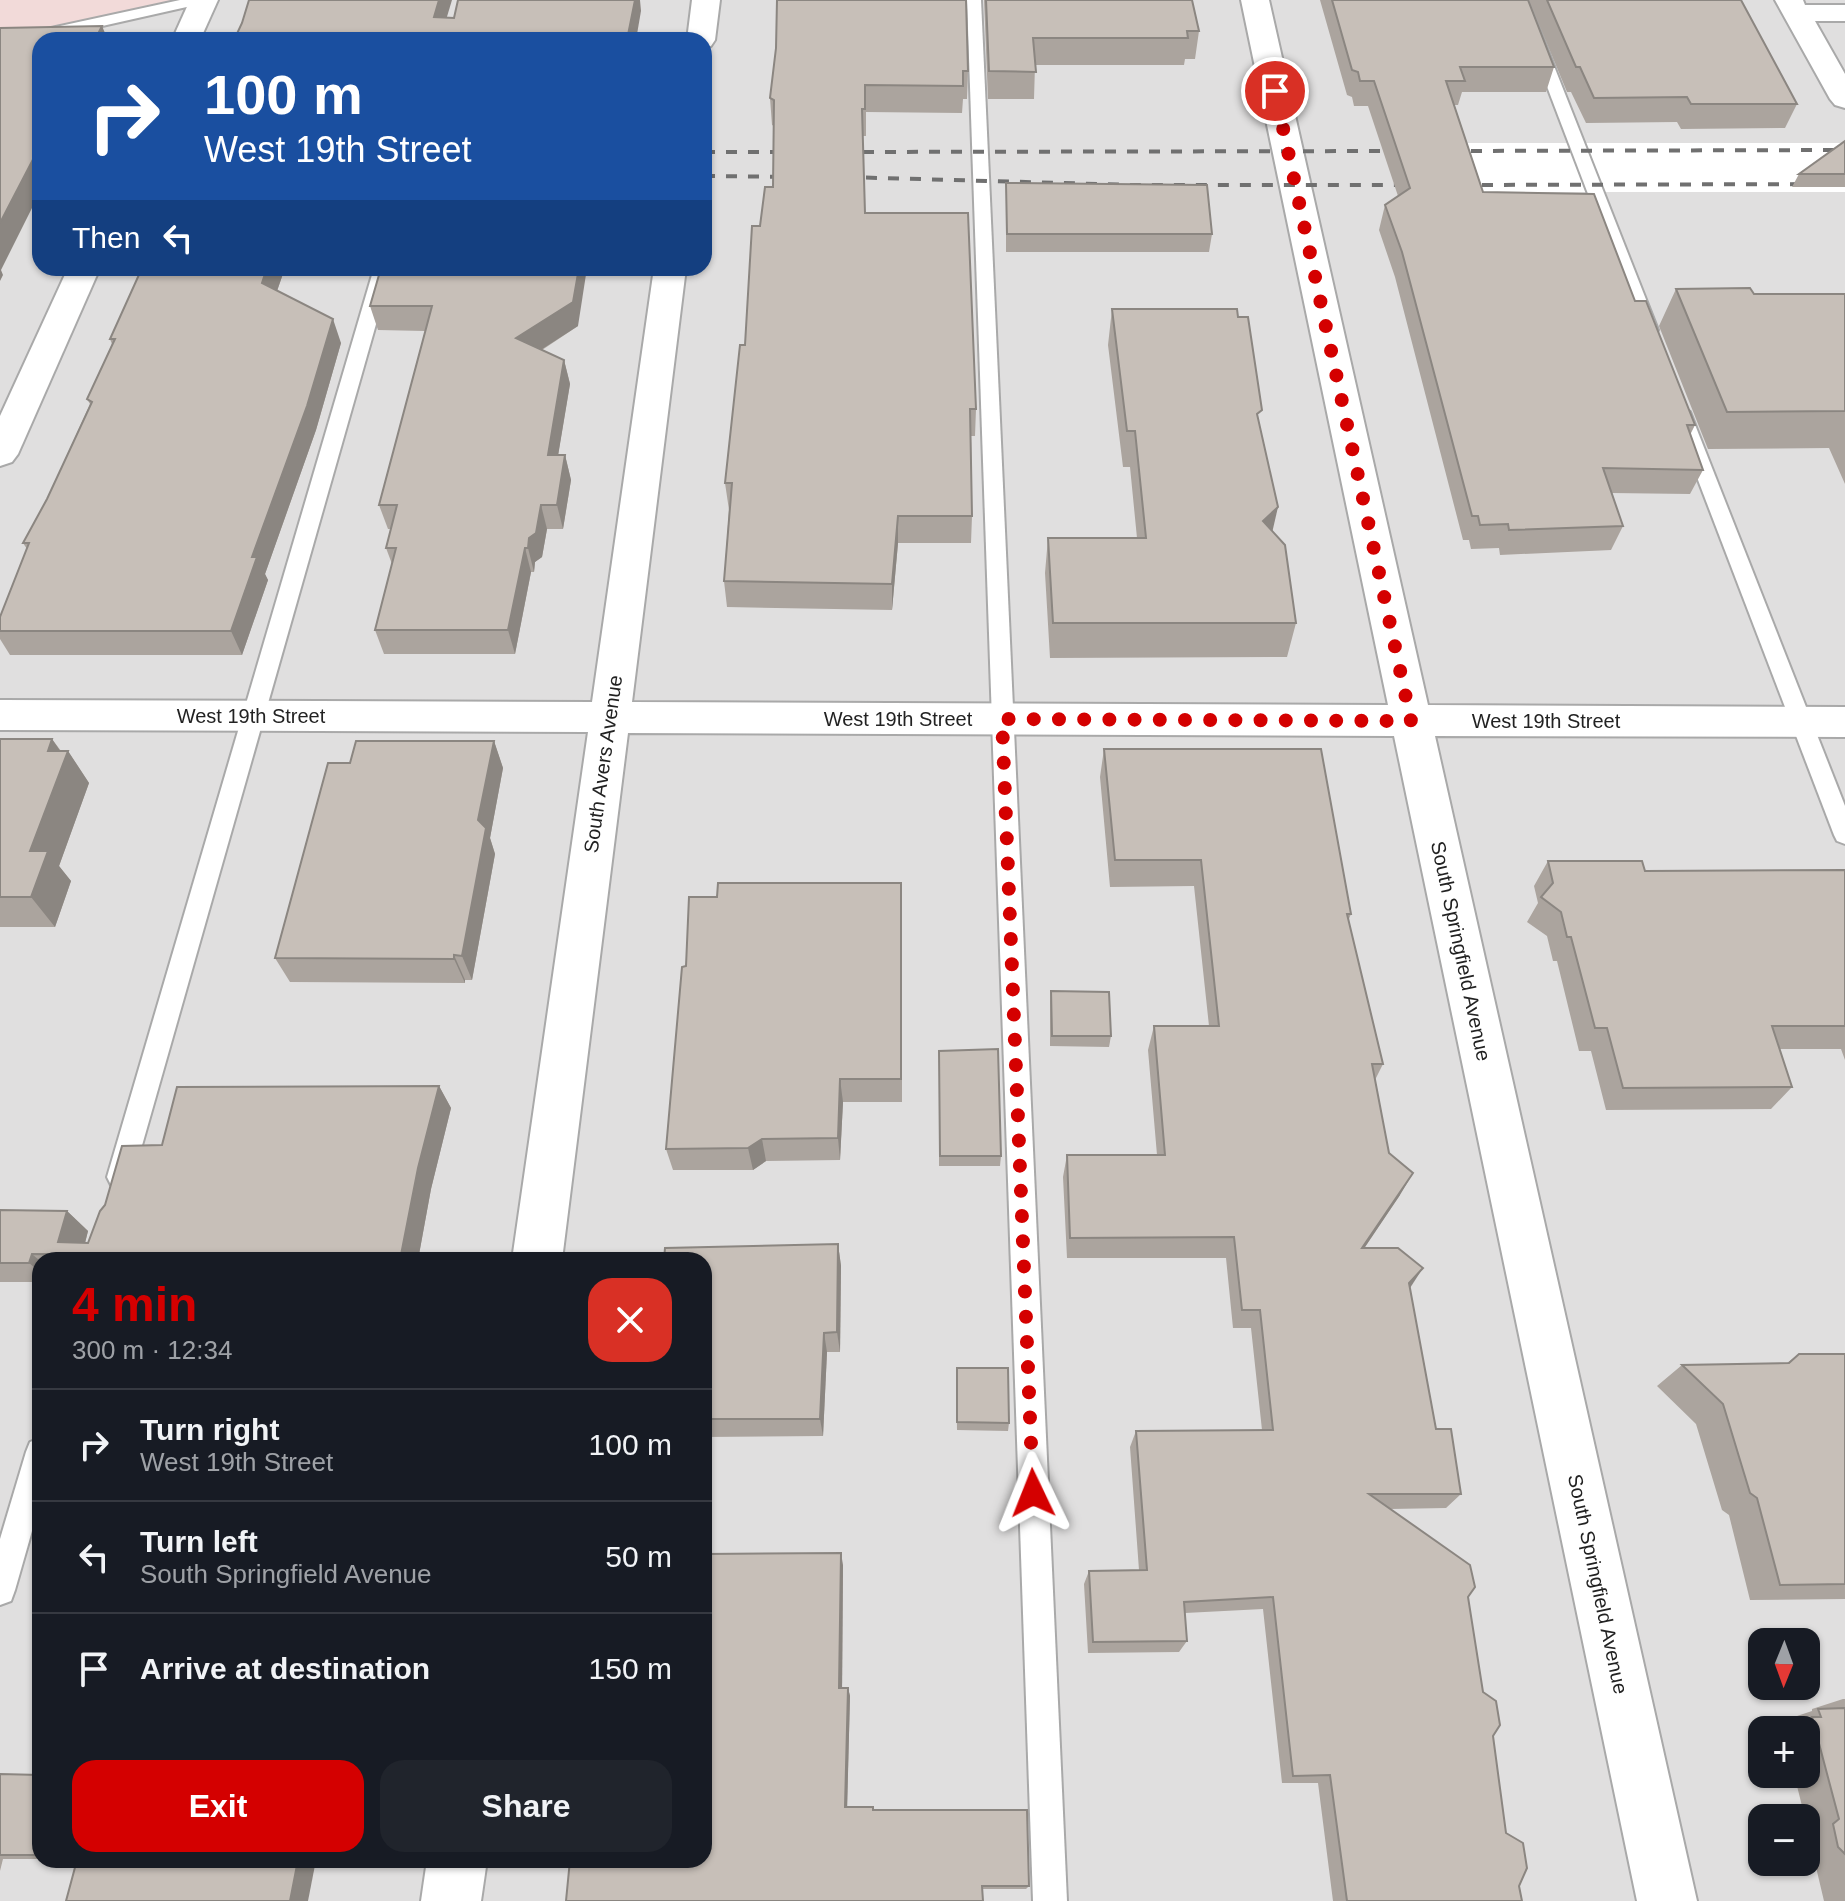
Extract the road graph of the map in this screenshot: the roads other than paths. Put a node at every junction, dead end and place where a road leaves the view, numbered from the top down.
1 (202, 0) edge
2 (706, 0) edge
3 (974, 0) edge
4 (1255, 0) edge
5 (1521, 0) edge
6 (1793, 7) edge
7 (1845, 13) edge
8 (55, 32) edge
9 (189, 32) edge
10 (702, 32) edge
11 (32, 37) edge
12 (0, 44) edge
13 (1845, 99) edge
14 (80, 276) edge
15 (381, 276) edge
16 (669, 276) edge
17 (1654, 342) edge
18 (1671, 387) edge
19 (0, 454) edge
20 (0, 715) edge
21 (254, 716) junction
22 (610, 717) junction
23 (1002, 719) junction
24 (1411, 721) junction
25 (1801, 722) junction
26 (1845, 722) edge
27 (1845, 835) edge
28 (113, 1199) edge
29 (538, 1252) edge
30 (32, 1480) edge
31 (0, 1590) edge
32 (456, 1868) edge
33 (451, 1901) edge
34 (1050, 1901) edge
35 (1667, 1901) edge

1 - 8 lane
1 - 9 street
2 - 10 street
3 - 23 lane
4 - 24 street, South Springfield Avenue
5 - 17 lane
6 - 7 street
6 - 13 street
11 - 12 lane
14 - 19 street
15 - 21 lane
16 - 22 street, South Avers Avenue
18 - 25 lane
20 - 21 street, West 19th Street
21 - 22 street, West 19th Street
21 - 28 lane
22 - 23 street, West 19th Street
22 - 29 street, South Avers Avenue
23 - 24 street, West 19th Street
23 - 34 lane
24 - 25 street, West 19th Street
24 - 35 street, South Springfield Avenue
25 - 26 street, West 19th Street
25 - 27 lane
30 - 31 lane
32 - 33 street

